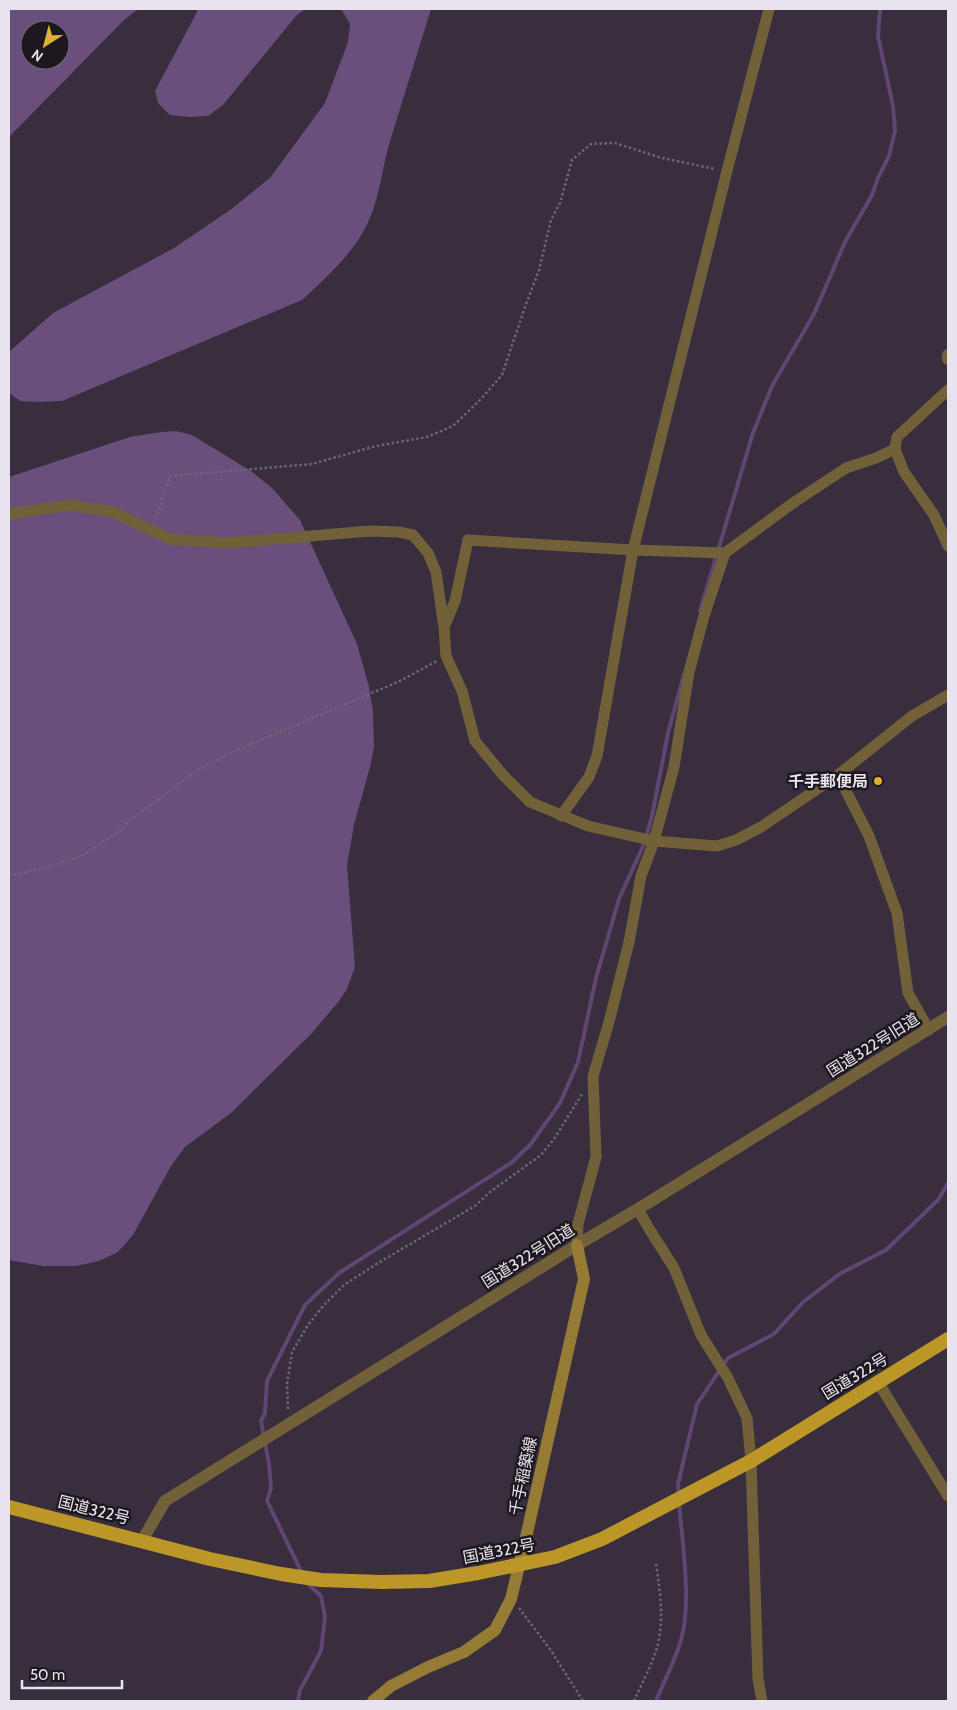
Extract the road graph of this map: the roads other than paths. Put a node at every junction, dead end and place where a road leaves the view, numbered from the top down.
1 (769, 9) edge
2 (948, 357) edge
3 (948, 368) edge
4 (948, 390) edge
5 (895, 449) junction
6 (9, 514) edge
7 (948, 546) edge
8 (633, 550) junction
9 (724, 553) junction
10 (444, 627) junction
11 (948, 695) edge
12 (838, 775) junction
13 (561, 816) junction
14 (654, 841) junction
15 (948, 1018) edge
16 (929, 1030) junction
17 (638, 1209) junction
18 (577, 1245) junction
19 (948, 1339) edge
20 (878, 1382) junction
21 (751, 1461) junction
22 (948, 1496) edge
23 (9, 1507) edge
24 (142, 1540) junction
25 (520, 1565) junction
26 (373, 1701) edge
27 (762, 1701) edge

1 - 8 street
2 - 3 street
4 - 5 street
5 - 7 street
5 - 9 street
6 - 10 street
8 - 9 street
8 - 10 street
8 - 13 street
9 - 14 street
10 - 13 street
11 - 12 street
12 - 14 street
12 - 16 street
13 - 14 street
14 - 18 street
15 - 16 street, 国道322号旧道
16 - 17 street, 国道322号旧道
17 - 18 street, 国道322号旧道
17 - 21 street
18 - 24 street, 国道322号旧道
18 - 25 main road, 千手稲築線
19 - 20 highway, 国道322号
20 - 21 highway, 国道322号
20 - 22 street
21 - 25 highway, 国道322号
21 - 27 street
23 - 24 highway, 国道322号
24 - 25 highway, 国道322号
25 - 26 main road, 千手稲築線

